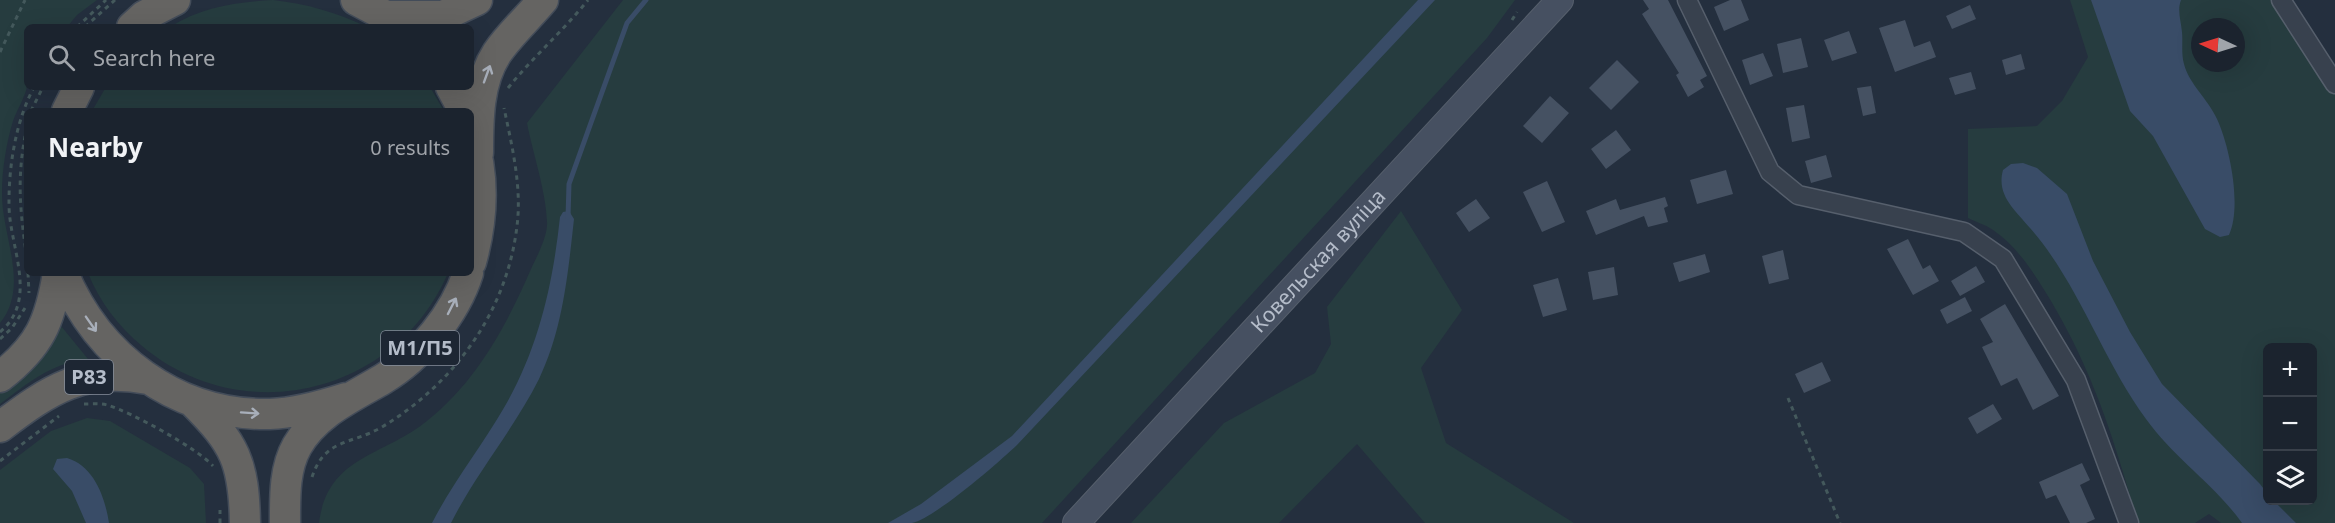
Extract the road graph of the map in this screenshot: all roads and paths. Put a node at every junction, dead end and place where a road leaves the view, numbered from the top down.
1 (25, 0) edge
2 (106, 0) edge
3 (116, 0) edge
4 (175, 0) edge
5 (356, 0) edge
6 (477, 0) edge
7 (543, 0) edge
8 (588, 0) edge
9 (1560, 0) edge
10 (1687, 0) edge
11 (2281, 0) edge
12 (393, 22) edge
13 (80, 24) edge
14 (88, 24) edge
15 (135, 24) edge
16 (0, 52) edge
17 (2335, 84) edge
18 (33, 90) edge
19 (42, 90) edge
20 (78, 90) edge
21 (454, 90) edge
22 (505, 90) dead end
23 (504, 98) dead end
24 (26, 108) edge
25 (32, 108) edge
26 (68, 108) edge
27 (462, 108) edge
28 (24, 112) edge
29 (506, 117) dead end
30 (24, 142) edge
31 (474, 142) edge
32 (24, 236) edge
33 (474, 251) edge
34 (28, 276) edge
35 (57, 276) edge
36 (64, 276) edge
37 (467, 276) edge
38 (28, 297) dead end
39 (26, 306) dead end
40 (0, 332) edge
41 (0, 339) edge
42 (0, 377) edge
43 (148, 380) junction
44 (346, 398) junction
45 (1788, 398) dead end
46 (193, 402) junction
47 (78, 405) dead end
48 (69, 410) dead end
49 (0, 427) edge
50 (0, 461) edge
51 (215, 469) dead end
52 (220, 501) dead end
53 (220, 523) edge
54 (245, 523) edge
55 (285, 523) edge
56 (1076, 523) edge
57 (1840, 523) edge
58 (2129, 523) edge

1 - 16 path
2 - 13 path
3 - 14 path
4 - 15 highway
5 - 12 highway
6 - 12 highway
31 -> 7 highway
8 - 22 path
9 - 56 main road, Ковельская вуліца
10 - 58 street
11 - 17 street
18 - 24 path
19 - 25 path
20 - 26 highway
21 - 27 highway
23 - 29 path
28 - 40 path
30 - 32 path
31 - 33 highway
34 - 38 path
35 - 42 highway
36 -> 43 highway, М1/П5
44 -> 37 highway, М1/П5
39 - 41 path
43 - 46 highway, М1/П5
43 - 49 highway, Р83
46 -> 44 highway, М1/П5
44 - 55 highway, М1/П5
45 - 57 path
46 - 54 highway, М1/П5
47 - 51 path
48 - 50 path
52 - 53 path

